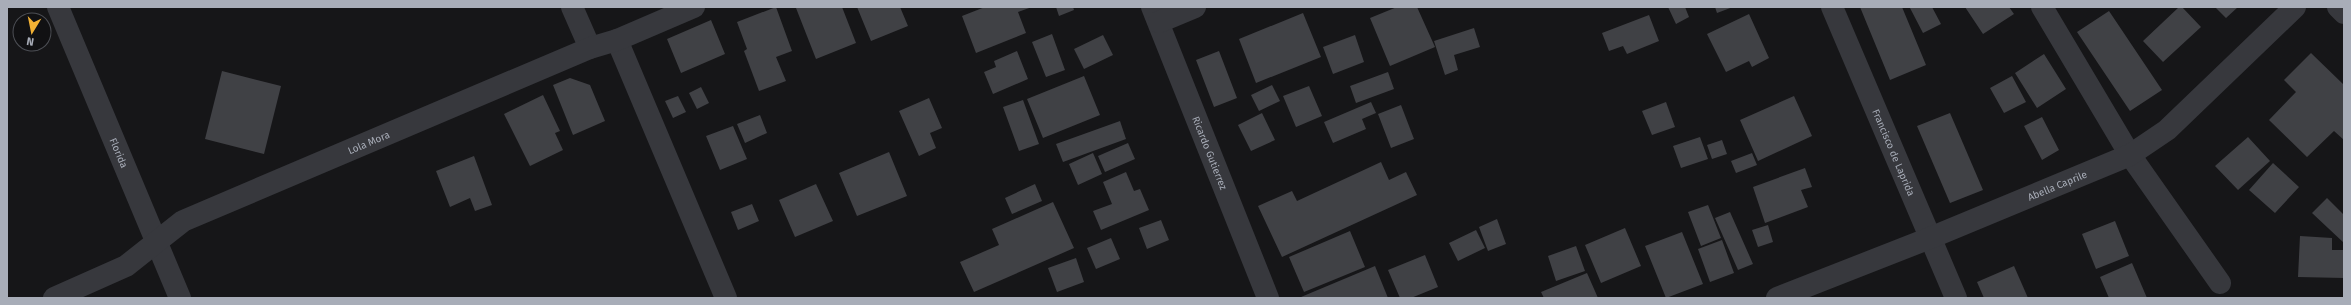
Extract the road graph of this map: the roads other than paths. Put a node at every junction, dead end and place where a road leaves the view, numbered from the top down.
1 (58, 7) edge
2 (572, 7) edge
3 (694, 7) edge
4 (1195, 7) edge
5 (1832, 7) edge
6 (2042, 7) edge
7 (2295, 7) edge
8 (2338, 7) edge
9 (2344, 12) edge
10 (1156, 14) edge
11 (617, 40) junction
12 (590, 48) junction
13 (2130, 155) junction
14 (1930, 238) junction
15 (156, 241) junction
16 (2220, 283) dead end
17 (54, 298) edge
18 (180, 298) edge
19 (726, 298) edge
20 (1268, 298) edge
21 (1777, 298) edge
22 (1956, 298) edge

1 - 15 street, Florida
2 - 12 street
3 - 11 street, Lola Mora
4 - 10 street
5 - 14 street, Francisco de Laprida
6 - 13 street
7 - 13 street, Abella Caprile
8 - 9 street
10 - 20 street, Ricardo Gutierrez
11 - 12 street, Lola Mora
11 - 19 street
12 - 15 street, Lola Mora
13 - 14 street, Abella Caprile
13 - 16 street
14 - 21 street, Abella Caprile
14 - 22 street, Francisco de Laprida
15 - 17 street, Lola Mora
15 - 18 street, Florida

